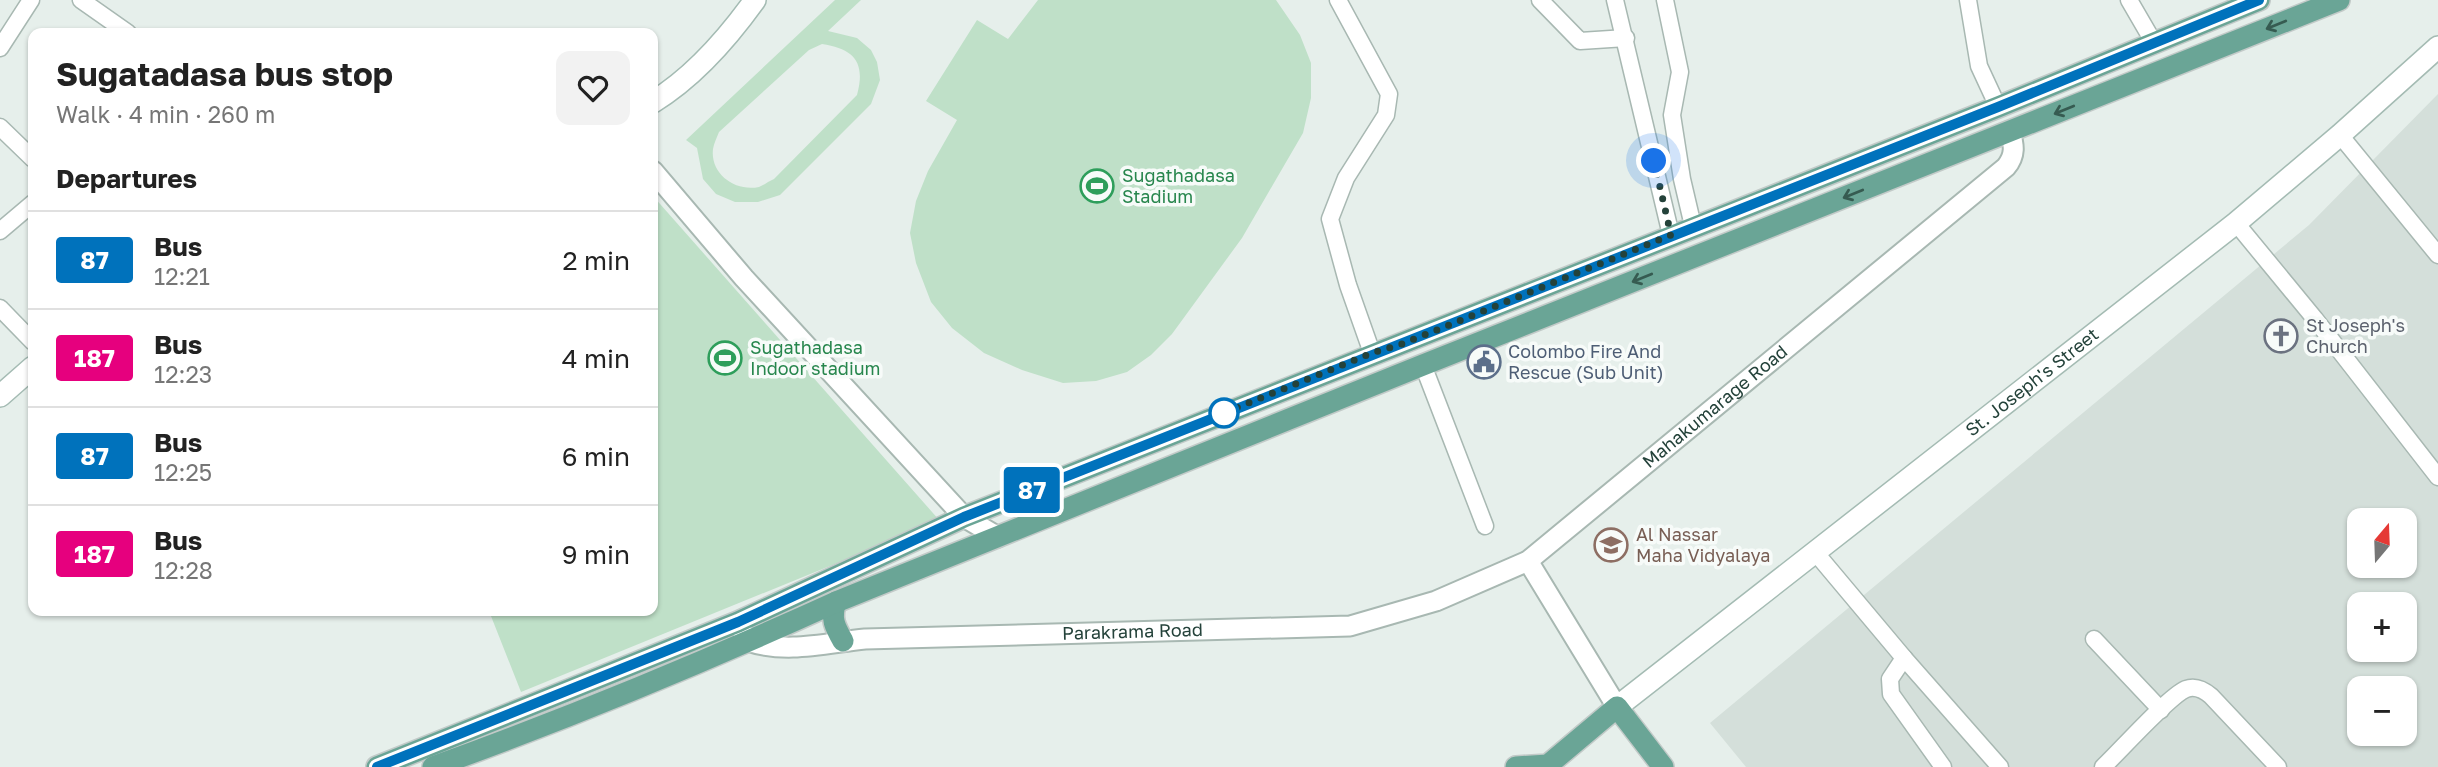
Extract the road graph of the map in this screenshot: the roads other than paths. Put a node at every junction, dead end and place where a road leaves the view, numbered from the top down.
1 (31, 0) edge
2 (81, 0) edge
3 (755, 0) edge
4 (1338, 0) edge
5 (1539, 0) edge
6 (1615, 0) edge
7 (1665, 0) edge
8 (1968, 0) edge
9 (2129, 0) edge
10 (2259, 0) edge
11 (2339, 0) edge
12 (121, 28) edge
13 (1626, 38) junction
14 (2154, 43) junction
15 (0, 47) edge
16 (2438, 47) edge
17 (658, 99) edge
18 (1998, 107) junction
19 (0, 127) edge
20 (2010, 131) junction
21 (2340, 135) junction
22 (13, 139) junction
23 (0, 151) edge
24 (28, 154) edge
25 (658, 177) edge
26 (28, 207) edge
27 (2236, 223) junction
28 (1693, 226) junction
29 (0, 231) edge
30 (1671, 235) junction
31 (2438, 255) edge
32 (0, 308) edge
33 (28, 337) edge
34 (1372, 353) junction
35 (1423, 365) junction
36 (28, 371) edge
37 (0, 396) edge
38 (2438, 477) edge
39 (964, 517) junction
40 (1485, 526) dead end
41 (998, 537) junction
42 (1815, 552) junction
43 (1528, 561) junction
44 (836, 602) junction
45 (738, 622) junction
46 (2094, 639) dead end
47 (748, 641) junction
48 (843, 641) junction
49 (1903, 657) junction
50 (1618, 707) junction
51 (2161, 710) junction
52 (1547, 766) edge
53 (377, 767) edge
54 (433, 767) edge
55 (1516, 767) edge
56 (1663, 767) edge
57 (1942, 767) edge
58 (2000, 767) edge
59 (2103, 767) edge
60 (2278, 767) edge

1 - 15 street
2 - 12 street
3 - 17 main road
4 - 34 street
5 - 13 street
6 - 13 street
7 - 28 street
8 - 18 street
9 - 14 street
10 - 14 main road
11 -> 20 main road
13 - 30 street
14 - 18 main road
16 - 21 main road, St. Joseph's Street
18 - 20 main road
18 - 28 main road
19 - 22 street
20 -> 35 main road
20 - 43 street, Mahakumarage Road
21 - 27 main road, St. Joseph's Street
21 - 31 street
22 - 23 street
22 - 24 street
25 - 39 street
26 - 29 street
27 - 38 street
27 - 42 main road, St. Joseph's Street
28 - 30 main road
30 - 34 main road
32 - 33 street
34 - 39 main road
35 - 40 street
35 - 41 main road
36 - 37 main road
39 - 41 street
39 - 45 main road
41 - 44 main road
42 - 49 street
42 - 50 main road, St. Joseph's Street
43 - 48 street, Parakrama Road
43 - 50 street
44 - 47 main road
44 - 48 main road
45 - 47 street
45 - 53 main road
46 - 51 street
47 - 48 street, Parakrama Road
47 - 54 main road
49 - 57 street
49 - 58 street
50 - 52 main road
50 - 56 main road
51 - 59 street
51 - 60 street
52 - 55 main road

